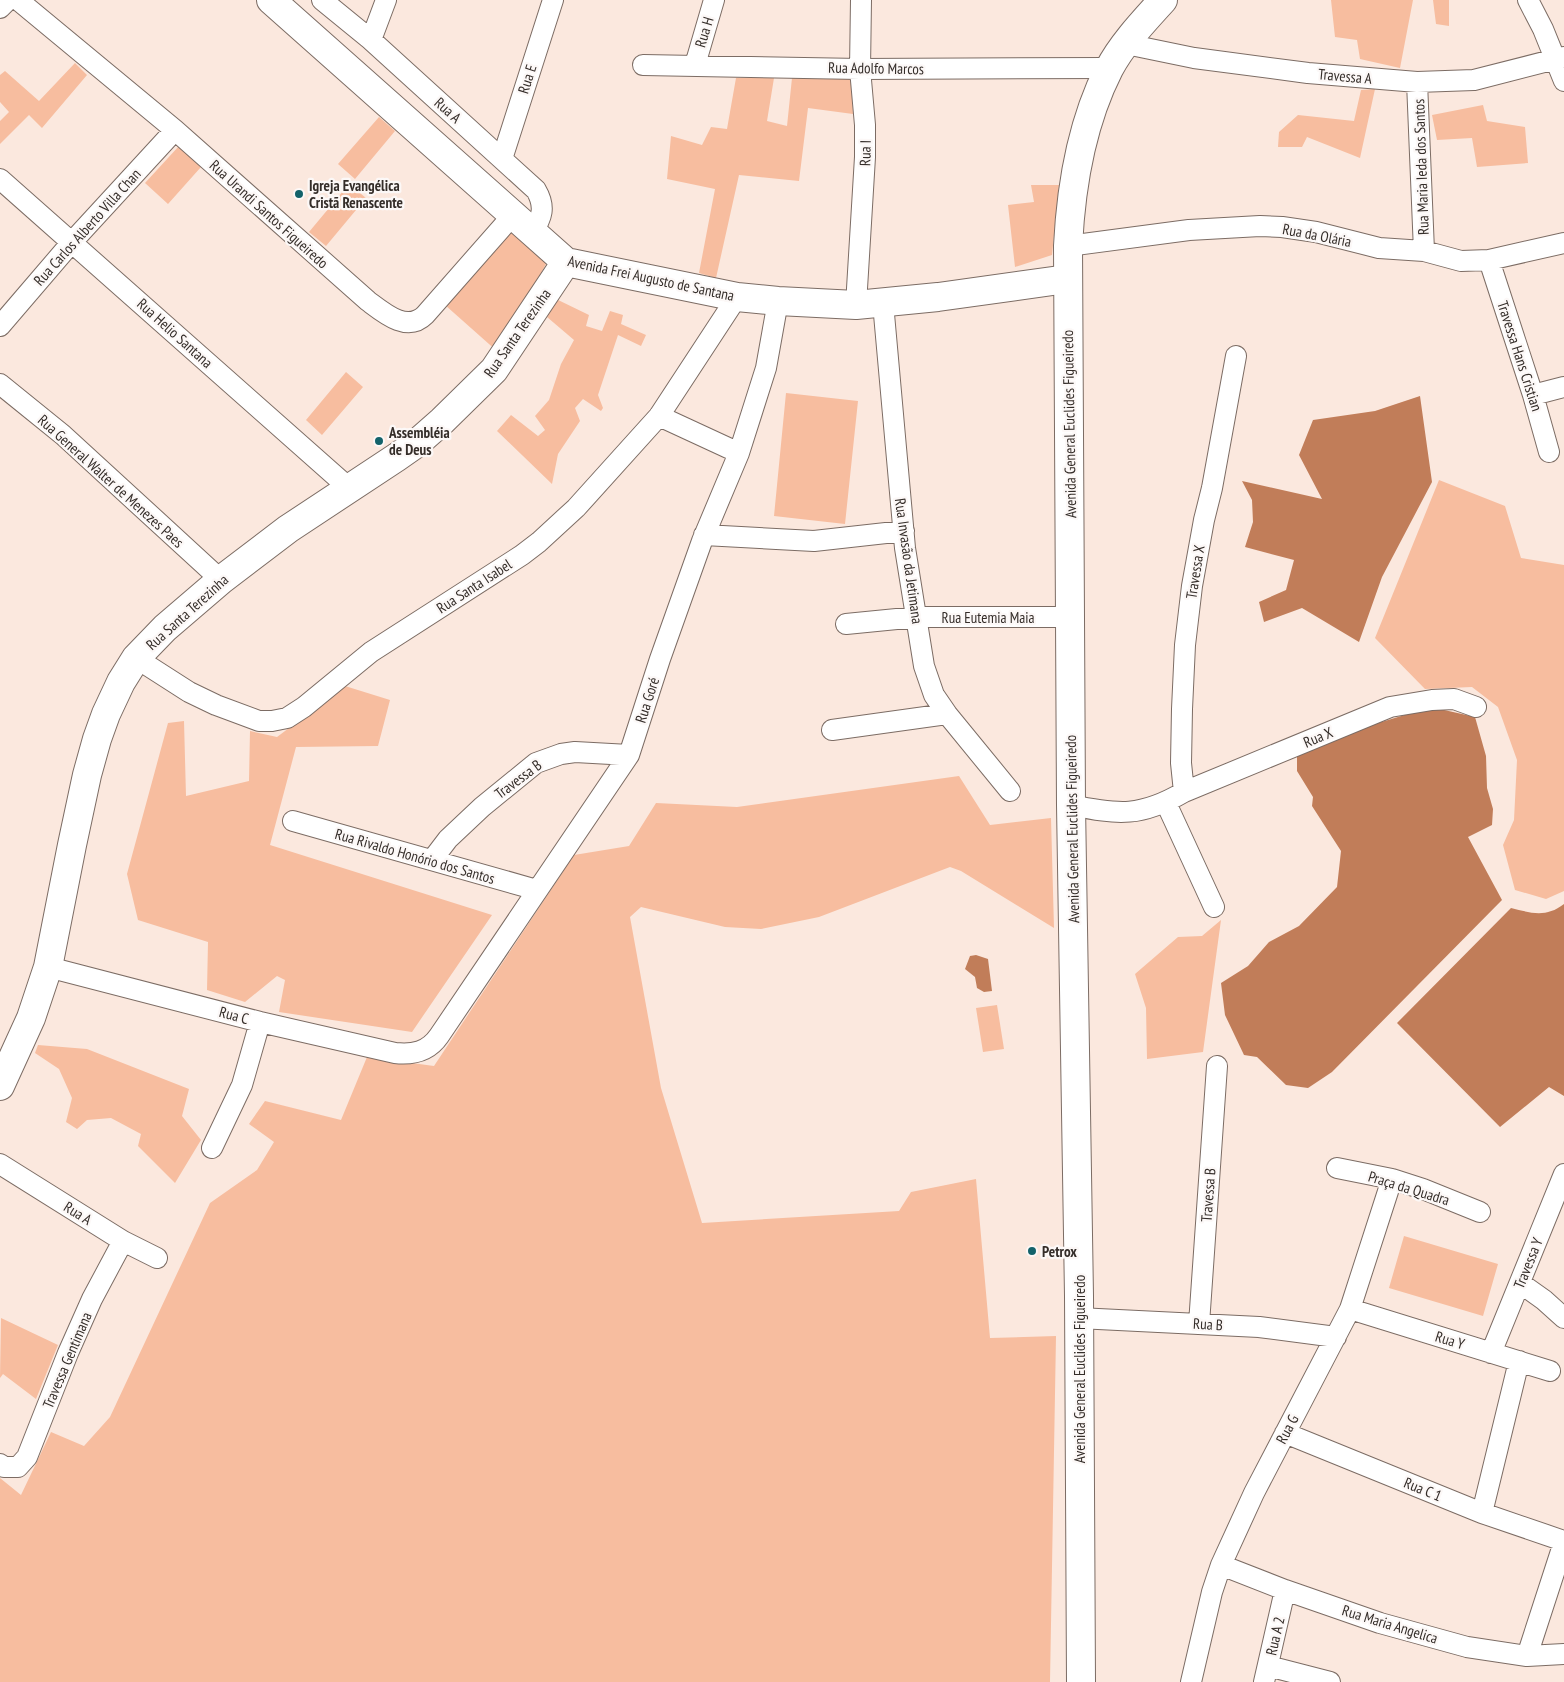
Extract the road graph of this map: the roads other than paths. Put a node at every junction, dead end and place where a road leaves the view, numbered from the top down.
1 (8, 0) edge
2 (18, 0) edge
3 (271, 0) edge
4 (322, 0) edge
5 (386, 0) edge
6 (553, 0) edge
7 (714, 0) edge
8 (861, 0) edge
9 (1162, 0) edge
10 (1528, 0) edge
11 (0, 8) edge
12 (371, 40) junction
13 (1126, 44) junction
14 (1560, 58) edge
15 (643, 65) dead end
16 (694, 65) junction
17 (1109, 68) junction
18 (860, 69) junction
19 (1564, 81) edge
20 (1417, 82) junction
21 (175, 130) junction
22 (502, 159) junction
23 (0, 179) edge
24 (522, 225) junction
25 (72, 242) junction
26 (1564, 244) edge
27 (1068, 246) junction
28 (1424, 251) junction
29 (1489, 260) junction
30 (566, 262) junction
31 (1067, 279) junction
32 (738, 297) junction
33 (778, 301) junction
34 (882, 304) junction
35 (856, 305) junction
36 (0, 326) edge
37 (1236, 356) dead end
38 (1564, 387) edge
39 (4, 393) edge
40 (1533, 395) junction
41 (659, 416) junction
42 (1549, 452) dead end
43 (739, 453) junction
44 (349, 488) junction
45 (904, 531) junction
46 (704, 535) junction
47 (222, 580) junction
48 (1071, 616) junction
49 (917, 617) junction
50 (846, 624) dead end
51 (136, 658) junction
52 (1476, 707) dead end
53 (947, 714) junction
54 (832, 730) dead end
55 (629, 755) junction
56 (1010, 791) dead end
57 (1184, 792) junction
58 (1166, 803) junction
59 (1071, 806) junction
60 (293, 822) dead end
61 (432, 860) junction
62 (536, 890) junction
63 (1214, 907) dead end
64 (48, 967) junction
65 (260, 1022) junction
66 (422, 1051) joint
67 (1217, 1066) dead end
68 (0, 1086) edge
69 (212, 1148) dead end
70 (0, 1164) edge
71 (1337, 1168) dead end
72 (1564, 1174) edge
73 (1392, 1179) junction
74 (1480, 1212) dead end
75 (123, 1241) junction
76 (157, 1258) dead end
77 (1520, 1283) junction
78 (1350, 1309) junction
79 (1078, 1318) junction
80 (1564, 1318) edge
81 (1199, 1324) junction
82 (1336, 1337) junction
83 (1491, 1352) junction
84 (1519, 1361) junction
85 (1550, 1371) dead end
86 (1285, 1432) junction
87 (2, 1466) edge
88 (1482, 1513) junction
89 (1564, 1542) edge
90 (1221, 1565) junction
91 (1285, 1590) junction
92 (1564, 1654) edge
93 (1527, 1656) junction
94 (1266, 1674) edge
95 (1081, 1682) edge
96 (1191, 1682) edge
97 (1330, 1682) edge

1 - 11 street
2 - 21 street, Rua Urandi Santos Figueiredo
3 - 24 street, Avenida Frei Augusto de Santana
4 - 12 street, Rua A
5 - 12 street
6 - 22 street, Rua E
7 - 16 street, Rua H
8 - 18 street, Rua I
9 - 13 street, Avenida General Euclides Figueiredo
10 - 14 street
12 - 22 street, Rua A
13 - 17 street, Avenida General Euclides Figueiredo
13 - 20 street, Travessa A
14 - 19 street
14 - 20 street, Travessa A
15 - 16 street, Rua Adolfo Marcos
16 - 18 street, Rua Adolfo Marcos
17 - 18 street, Rua Adolfo Marcos
17 - 27 street, Avenida General Euclides Figueiredo
18 - 35 street, Rua I
20 - 28 street, Rua Maria Ieda dos Santos
21 - 24 street, Rua Urandi Santos Figueiredo
21 - 25 street, Rua Carlos Alberto Villa Chan
22 - 24 street, Rua A
23 - 25 street, Rua Helio Santana
24 - 30 street, Avenida Frei Augusto de Santana
25 - 36 street, Rua Carlos Alberto Villa Chan
25 - 44 street, Rua Helio Santana
26 - 29 street, Rua da Olária
27 - 28 street, Rua da Olária
27 - 31 street, Avenida General Euclides Figueiredo
28 - 29 street, Rua da Olária
29 - 40 street, Travessa Hans Cristian
30 - 32 street, Avenida Frei Augusto de Santana
30 - 44 street, Rua Santa Terezinha
31 - 34 street, Avenida Frei Augusto de Santana
31 - 48 street, Avenida General Euclides Figueiredo
32 - 33 street, Avenida Frei Augusto de Santana
32 - 41 street, Rua Santa Isabel
33 - 35 street, Avenida Frei Augusto de Santana
33 - 43 street, Rua Goré
34 - 35 street, Avenida Frei Augusto de Santana
34 - 45 street, Rua Invasão da Jetimana
37 - 57 street, Travessa X
38 - 40 street
39 - 47 street, Rua General Walter de Menezes Paes
40 - 42 street, Travessa Hans Cristian
41 - 43 street
41 - 51 street, Rua Santa Isabel
43 - 46 street, Rua Goré
44 - 47 street, Rua Santa Terezinha
45 - 46 street
45 - 49 street, Rua Invasão da Jetimana
46 - 55 street, Rua Goré
47 - 51 street, Rua Santa Terezinha
48 - 49 street, Rua Eutemia Maia
48 - 59 street, Avenida General Euclides Figueiredo
49 - 50 street, Rua Eutemia Maia
49 - 53 street, Rua Invasão da Jetimana
51 - 64 street, Rua Santa Terezinha
52 - 57 street, Rua X
53 - 54 street
53 - 56 street, Rua Invasão da Jetimana
55 - 61 street, Travessa B
55 - 62 street, Rua Goré
57 - 58 street, Rua X
58 - 59 street, Rua X
58 - 63 street
59 - 79 street, Avenida General Euclides Figueiredo
60 - 61 street, Rua Rivaldo Honório dos Santos
61 - 62 street, Rua Rivaldo Honório dos Santos
62 - 66 street, Rua Goré
64 - 65 street, Rua C
64 - 68 street, Rua Santa Terezinha
65 - 66 street, Rua C
65 - 69 street
67 - 81 street, Travessa B
70 - 75 street, Rua A
71 - 73 street, Praça da Quadra
72 - 77 street, Travessa Y
73 - 74 street, Praça da Quadra
73 - 78 street, Rua G
75 - 76 street, Rua A
75 - 87 street, Travessa Gentimana
77 - 80 street
77 - 83 street, Travessa Y
78 - 82 street, Rua G
78 - 83 street, Rua Y
79 - 81 street, Rua B
79 - 95 street, Avenida General Euclides Figueiredo
81 - 82 street, Rua B
82 - 86 street, Rua G
83 - 84 street, Rua Y
84 - 85 street, Rua Y
84 - 88 street
86 - 88 street, Rua C 1
86 - 90 street, Rua G
88 - 89 street, Rua C 1
89 - 93 street, Rua C 1
90 - 91 street, Rua Maria Angelica
90 - 96 street, Rua G
91 - 93 street, Rua Maria Angelica
91 - 94 street, Rua A 2
92 - 93 street, Rua Maria Angelica
94 - 97 street

